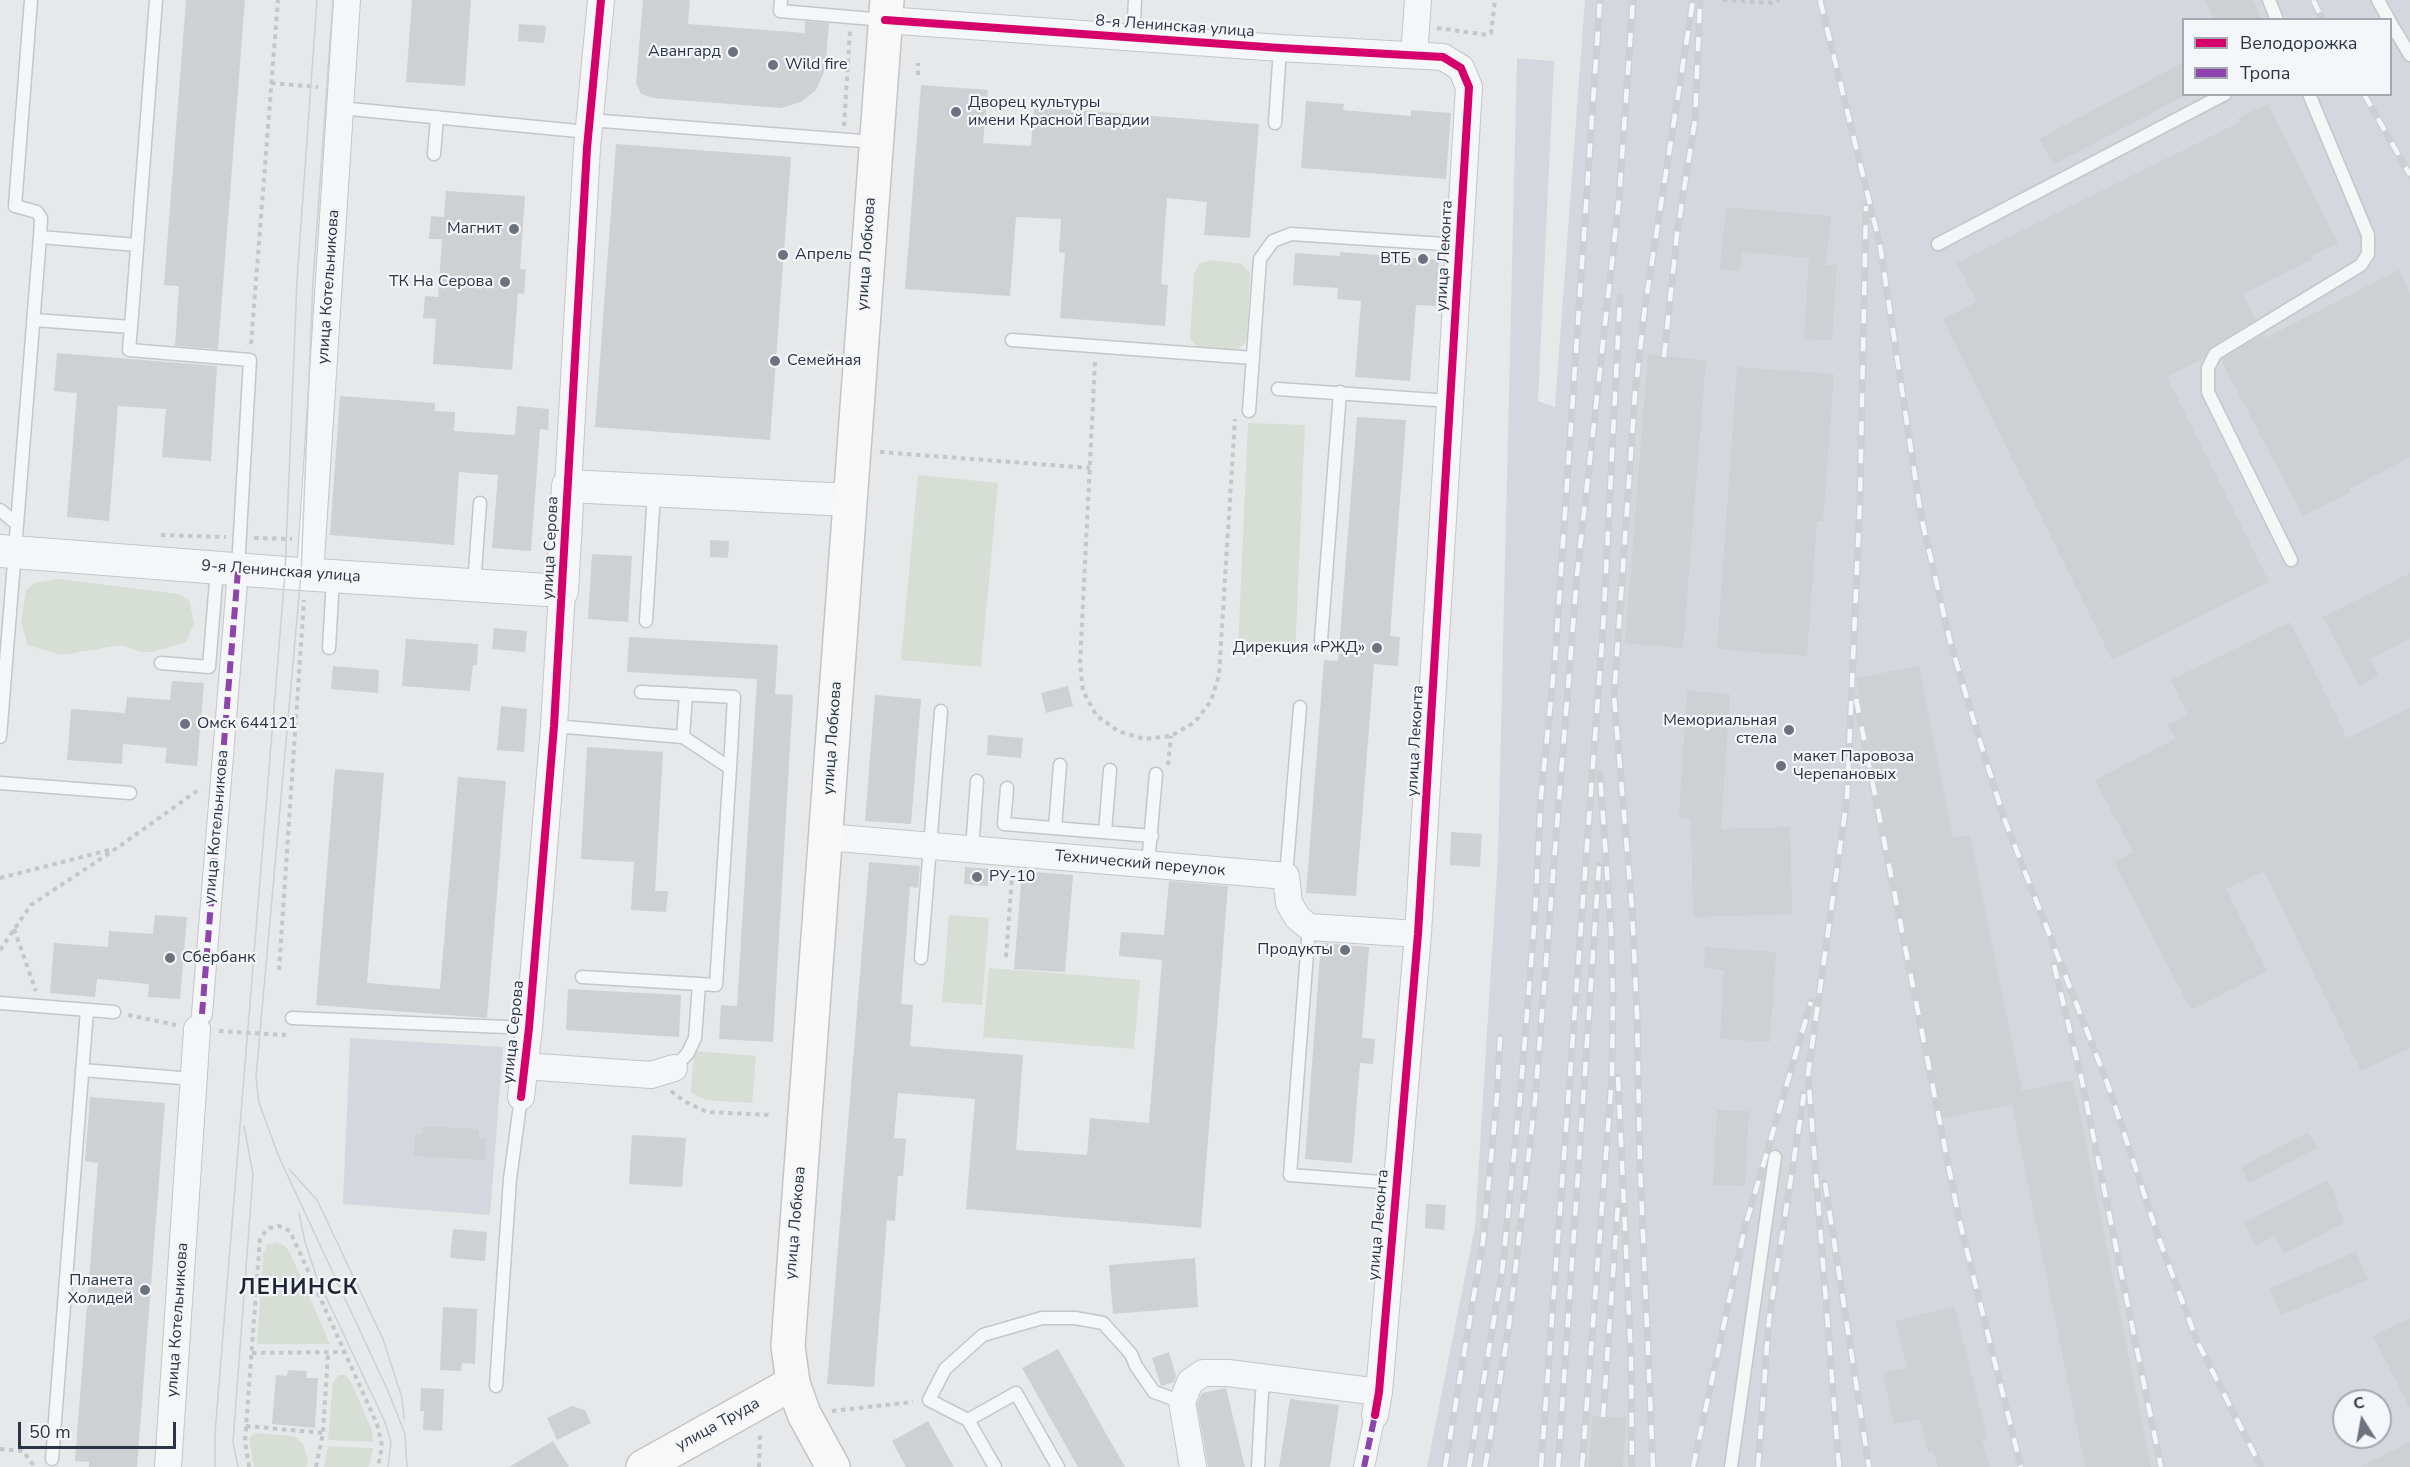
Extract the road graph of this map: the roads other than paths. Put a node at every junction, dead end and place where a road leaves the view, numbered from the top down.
1 (31, 0) edge
2 (156, 0) edge
3 (347, 0) edge
4 (601, 0) edge
5 (781, 0) edge
6 (1135, 0) edge
7 (2269, 0) edge
8 (2378, 0) edge
9 (886, 10) edge
10 (1417, 12) edge
11 (2276, 18) edge
12 (2388, 18) edge
13 (2392, 24) edge
14 (1132, 38) junction
15 (1280, 48) junction
16 (2410, 55) edge
17 (1414, 56) junction
18 (1461, 68) joint
19 (2221, 96) edge
20 (2310, 96) edge
21 (341, 98) junction
22 (437, 117) junction
23 (1275, 123) dead end
24 (588, 126) junction
25 (876, 142) junction
26 (434, 154) dead end
27 (40, 237) junction
28 (1938, 244) dead end
29 (137, 245) junction
30 (1459, 245) junction
31 (33, 320) junction
32 (131, 327) junction
33 (1012, 340) dead end
34 (1253, 358) junction
35 (1278, 389) dead end
36 (1340, 393) junction
37 (1450, 401) junction
38 (1249, 411) dead end
39 (568, 486) junction
40 (654, 491) junction
41 (848, 500) junction
42 (480, 503) dead end
43 (0, 510) edge
44 (11, 542) edge
45 (2291, 560) dead end
46 (228, 569) junction
47 (316, 575) junction
48 (474, 585) junction
49 (562, 591) junction
50 (646, 621) dead end
51 (1321, 640) dead end
52 (329, 648) dead end
53 (162, 663) dead end
54 (641, 692) dead end
55 (686, 694) junction
56 (1300, 707) dead end
57 (941, 711) dead end
58 (554, 726) junction
59 (0, 737) edge
60 (683, 737) junction
61 (1060, 765) dead end
62 (730, 768) junction
63 (1110, 770) dead end
64 (1156, 774) dead end
65 (977, 781) dead end
66 (0, 783) edge
67 (1007, 788) dead end
68 (130, 793) dead end
69 (1055, 828) junction
70 (1105, 832) junction
71 (1152, 836) junction
72 (826, 837) junction
73 (930, 846) junction
74 (972, 850) junction
75 (1148, 864) junction
76 (1286, 876) junction
77 (1309, 927) junction
78 (1418, 934) junction
79 (921, 958) dead end
80 (582, 977) dead end
81 (699, 984) junction
82 (0, 1003) edge
83 (87, 1010) junction
84 (114, 1012) road end
85 (292, 1018) road end
86 (199, 1021) joint
87 (529, 1028) junction
88 (525, 1066) junction
89 (82, 1070) junction
90 (662, 1071) joint
91 (194, 1078) junction
92 (521, 1097) joint
93 (1775, 1157) dead end
94 (1395, 1183) junction
95 (1265, 1377) junction
96 (792, 1383) junction
97 (496, 1386) dead end
98 (1182, 1402) junction
99 (1376, 1404) junction
100 (968, 1420) junction
101 (52, 1459) dead end
102 (168, 1467) edge
103 (644, 1467) edge
104 (833, 1467) edge
105 (995, 1467) edge
106 (1058, 1467) edge
107 (1192, 1467) edge
108 (1258, 1467) edge
109 (1364, 1467) edge
110 (1731, 1467) edge

1 - 27 lane
2 - 29 lane
3 - 21 street, улица Котельникова
4 - 24 street, улица Серова
5 - 9 lane
6 - 14 lane
7 - 11 lane
8 - 12 lane
9 - 14 street, 8-я Ленинская улица
9 - 25 main road, улица Лобкова
10 - 17 street
13 - 16 lane
14 - 15 street, 8-я Ленинская улица
15 - 17 street, 8-я Ленинская улица
15 - 23 lane
17 - 18 street, 8-я Ленинская улица
18 - 30 street, улица Леконта
19 - 28 lane
20 - 45 lane
21 - 22 lane
21 - 47 street, улица Котельникова
22 - 24 lane
22 - 26 lane
24 - 25 lane
24 - 39 street, улица Серова
25 - 41 main road, улица Лобкова
27 - 29 lane
27 - 31 lane
29 - 32 lane
30 - 34 lane
30 - 37 street, улица Леконта
31 - 32 lane
31 - 44 lane
32 - 46 lane
33 - 34 lane
34 - 38 lane
35 - 36 lane
36 - 37 lane
36 - 51 lane
37 - 78 street, улица Леконта
39 - 40 street
39 - 49 street, улица Серова
40 - 41 street
40 - 50 lane
41 - 72 main road, улица Лобкова
42 - 48 lane
43 - 44 lane
44 - 46 street, 9-я Ленинская улица
44 - 59 lane
46 - 47 street, 9-я Ленинская улица
46 - 53 lane
46 - 86 street, улица Котельникова
47 - 48 street, 9-я Ленинская улица
47 - 52 lane
48 - 49 street, 9-я Ленинская улица
49 - 58 street, улица Серова
54 - 55 lane
55 - 60 lane
55 - 62 lane
56 - 76 lane
57 - 73 lane
58 - 60 lane
58 - 87 street, улица Серова
60 - 62 lane
61 - 69 lane
62 - 81 lane
63 - 70 lane
64 - 71 lane
65 - 74 lane
66 - 68 lane
67 - 69 lane
69 - 70 lane
70 - 71 lane
71 - 75 lane
72 - 73 street, Технический переулок
72 - 96 main road, улица Лобкова
73 - 74 street, Технический переулок
73 - 79 lane
74 - 75 street, Технический переулок
75 - 76 street, Технический переулок
76 - 77 street
77 - 78 street
77 - 94 lane
78 - 94 street, улица Леконта
80 - 81 lane
81 - 90 lane
82 - 83 lane
83 - 84 lane
83 - 89 lane
85 - 87 lane
86 - 91 street, улица Котельникова
87 - 88 street, улица Серова
88 - 90 street
88 - 92 street, улица Серова
89 - 91 lane
89 - 101 lane
91 - 102 street, улица Котельникова
92 - 97 lane, улица Серова
93 - 110 lane
94 - 99 street, улица Леконта
95 - 98 street
95 - 99 street
95 - 108 lane
96 - 103 main road, улица Труда
96 - 104 main road, улица Лобкова
98 - 100 lane
98 - 107 street
99 - 109 street, улица Леконта
100 - 105 lane
100 - 106 lane

